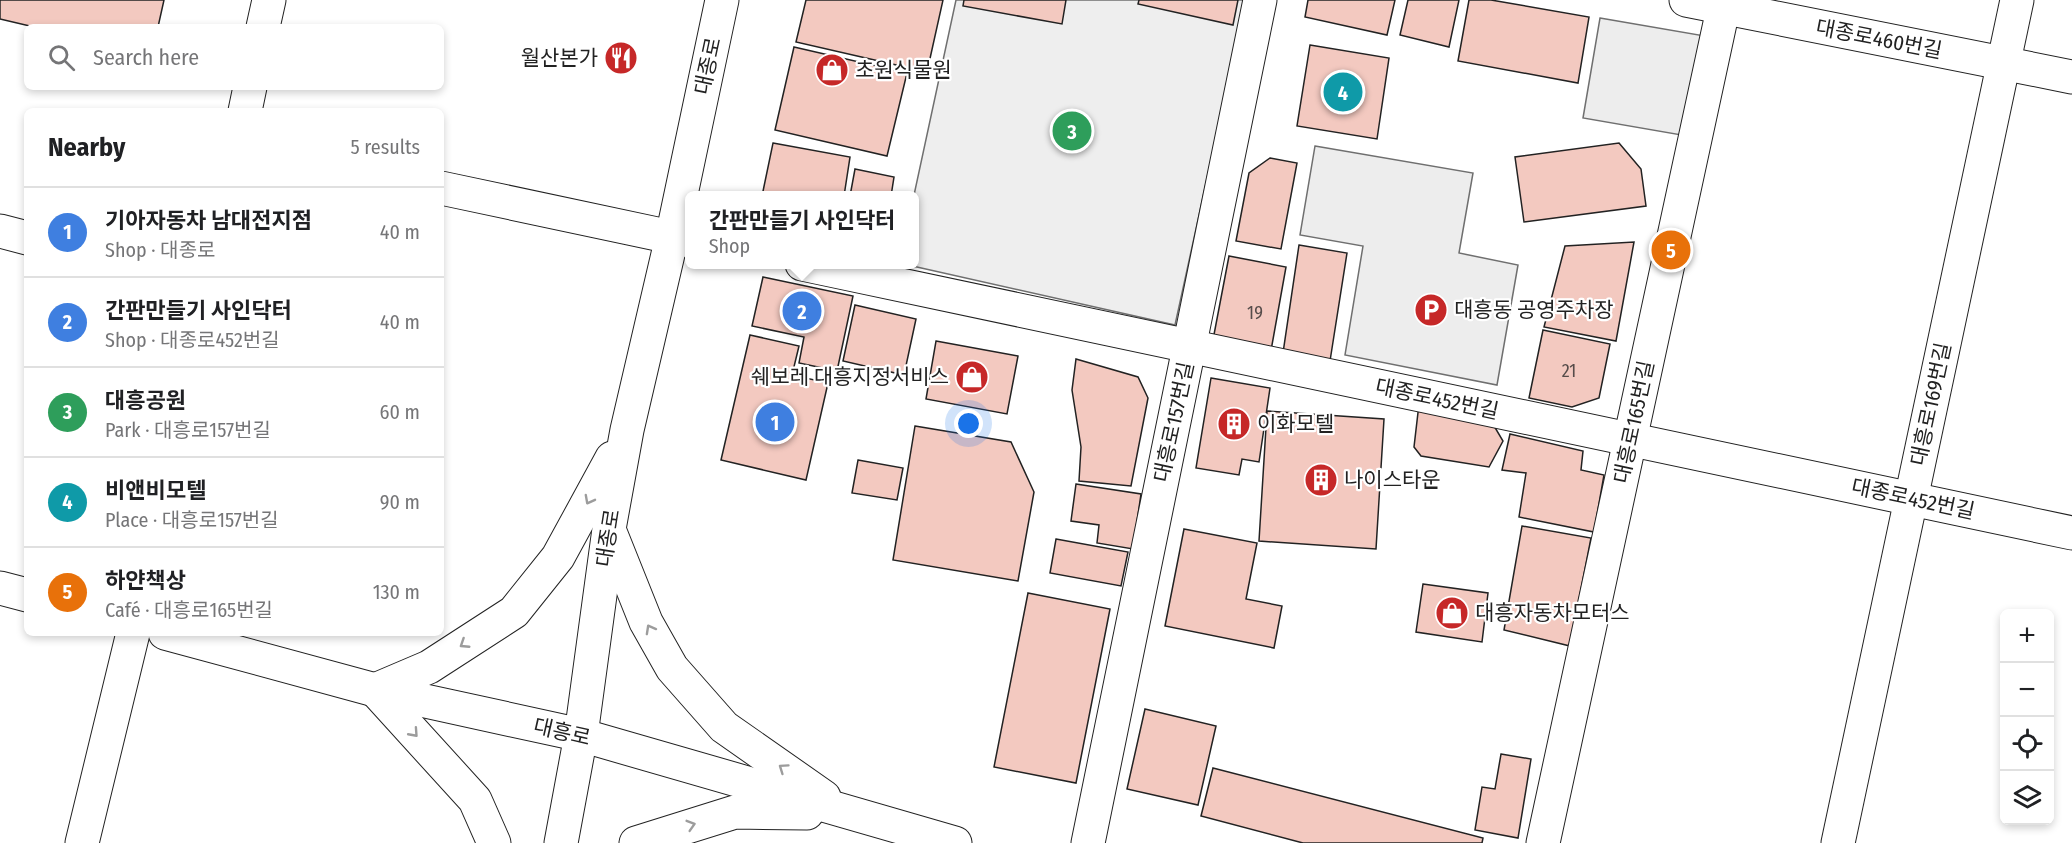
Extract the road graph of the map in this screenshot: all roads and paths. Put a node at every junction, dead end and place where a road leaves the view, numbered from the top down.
1 (269, 0) edge
2 (722, 0) edge
3 (1260, 0) edge
4 (1686, 0) edge
5 (2017, 0) edge
6 (1724, 4) edge
7 (264, 24) edge
8 (2003, 63) junction
9 (2072, 77) edge
10 (249, 90) edge
11 (246, 108) edge
12 (444, 189) edge
13 (689, 191) edge
14 (685, 216) edge
15 (0, 231) edge
16 (24, 237) edge
17 (681, 239) edge
18 (826, 269) edge
19 (1190, 346) junction
20 (627, 430) junction
21 (1630, 440) junction
22 (1911, 499) junction
23 (609, 529) junction
24 (2072, 533) edge
25 (0, 588) edge
26 (24, 594) edge
27 (132, 636) edge
28 (176, 636) edge
29 (375, 690) junction
30 (581, 735) junction
31 (848, 813) junction
32 (82, 843) edge
33 (494, 843) edge
34 (561, 843) edge
35 (636, 843) edge
36 (955, 843) edge
37 (1088, 843) edge
38 (1543, 843) edge
39 (1838, 843) edge

1 - 7 street
2 - 13 street, 대종로
3 - 19 street, 대흥로157번길
4 - 6 street, 대종로460번길
5 - 8 street, 대흥로169번길
6 - 8 street, 대종로460번길
6 - 21 street, 대흥로165번길
8 - 9 street, 대종로460번길
8 - 22 street, 대흥로169번길
10 - 11 street
12 - 17 street
14 - 17 street, 대종로
15 - 16 street
17 - 20 street, 대종로
18 - 19 street, 대종로452번길
19 - 21 street, 대종로452번길
19 - 37 street, 대흥로157번길
20 - 23 street, 대종로
20 -> 29 street
21 - 22 street, 대종로452번길
21 - 38 street, 대흥로165번길
22 - 24 street, 대종로452번길
22 - 39 street, 대흥로169번길
23 - 30 street, 대종로
31 -> 23 street
25 - 26 street
27 - 32 street
28 - 29 street, 대흥로
29 - 30 street, 대흥로
29 -> 33 street
30 - 31 street, 대흥로
30 - 34 street, 대종로
35 -> 31 street
31 - 36 street, 대흥로

